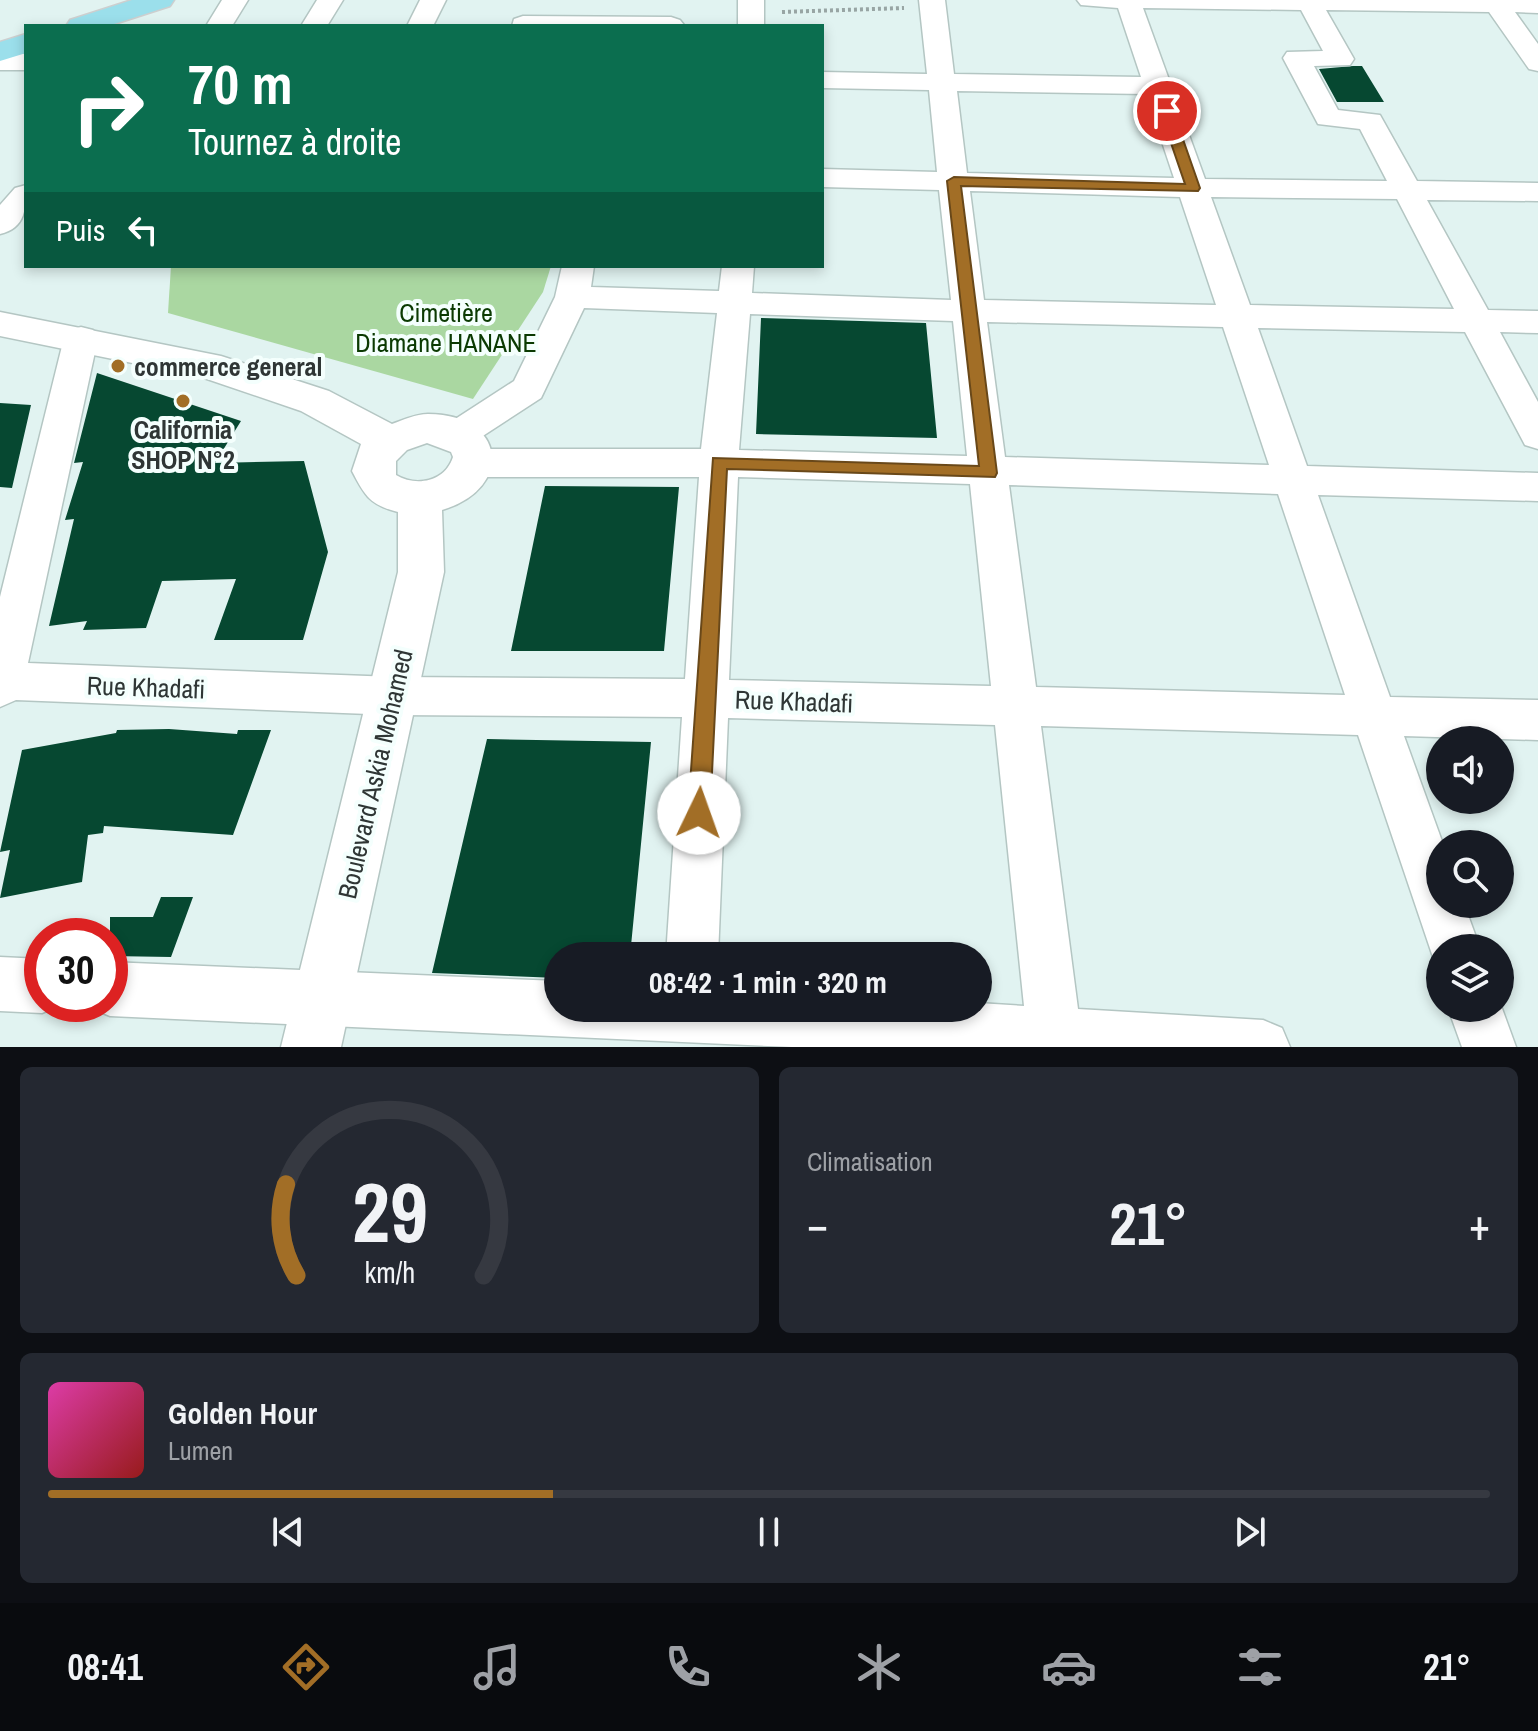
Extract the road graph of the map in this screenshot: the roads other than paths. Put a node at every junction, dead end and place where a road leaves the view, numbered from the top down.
1 (160, 0) edge
2 (235, 0) edge
3 (330, 0) edge
4 (433, 0) edge
5 (1090, 0) edge
6 (1128, 0) edge
7 (1308, 1) edge
8 (1494, 2) edge
9 (933, 3) edge
10 (1538, 5) edge
11 (525, 17) edge
12 (672, 17) edge
13 (86, 24) edge
14 (220, 24) edge
15 (315, 24) edge
16 (421, 24) edge
17 (24, 44) edge
18 (0, 52) edge
19 (0, 62) edge
20 (24, 62) edge
21 (1538, 63) edge
22 (824, 80) edge
23 (942, 82) junction
24 (1158, 86) junction
25 (824, 178) edge
26 (954, 181) junction
27 (1193, 188) junction
28 (1407, 191) junction
29 (1538, 192) edge
30 (24, 196) edge
31 (0, 225) edge
32 (575, 282) edge
33 (736, 284) edge
34 (969, 311) junction
35 (1237, 317) junction
36 (1477, 320) junction
37 (1538, 322) edge
38 (0, 324) edge
39 (81, 338) junction
40 (1538, 436) edge
41 (389, 441) junction
42 (466, 449) junction
43 (719, 463) junction
44 (988, 473) junction
45 (1294, 481) junction
46 (1538, 487) edge
47 (420, 499) junction
48 (1, 684) edge
49 (394, 696) junction
50 (705, 698) junction
51 (1016, 707) junction
52 (1374, 715) junction
53 (1538, 720) edge
54 (1449, 934) edge
55 (693, 942) edge
56 (0, 984) edge
57 (24, 985) edge
58 (128, 992) edge
59 (1480, 1022) edge
60 (688, 1023) edge
61 (317, 1024) edge
62 (1055, 1042) edge
63 (1263, 1047) edge
64 (1489, 1047) edge

1 - 13 main road
2 - 14 street
3 - 15 street
4 - 16 street
5 - 6 street
6 - 7 street
6 - 24 street
7 - 8 street
7 - 28 street
8 - 10 street
8 - 21 street
9 - 23 street
11 - 12 street
17 - 18 main road
19 - 20 street
22 - 23 street
23 - 24 street
23 - 26 street
24 - 27 street
25 - 26 street
26 - 27 street
26 - 34 street
27 - 28 street
27 - 35 street
28 - 29 street
28 - 36 street
30 - 31 street
32 - 33 street
32 - 42 street
33 - 34 street
33 - 43 street
34 - 35 street
34 - 44 street
35 - 36 street
35 - 45 street
36 - 37 street
36 - 40 street
38 - 39 street
39 - 41 street
39 - 48 street
41 - 42 street
41 - 47 street
42 - 43 street
42 - 47 street
43 - 44 street
43 - 50 street
44 - 45 street
44 - 51 street
45 - 46 street
45 - 52 street
47 - 49 street, Boulevard Askia Mohamed
48 - 49 street, Rue Khadafi
49 - 50 street, Rue Khadafi
49 - 61 street, Boulevard Askia Mohamed
50 - 51 street, Rue Khadafi
50 - 55 street
51 - 52 street, Rue Khadafi
51 - 62 street
52 - 53 street, Rue Khadafi
52 - 54 street
56 - 57 street
58 - 61 street
59 - 64 street
60 - 61 street
60 - 62 street
62 - 63 street

